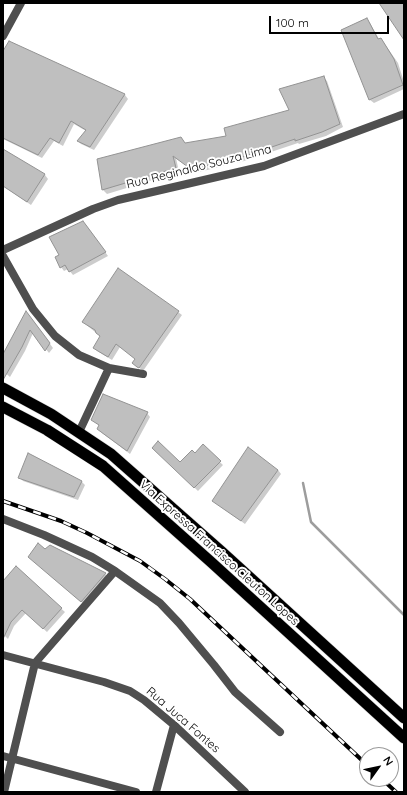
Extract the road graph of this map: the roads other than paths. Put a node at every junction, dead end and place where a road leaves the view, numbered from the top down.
1 (21, 3) edge
2 (3, 36) edge
3 (404, 114) edge
4 (3, 250) edge
5 (3, 256) edge
6 (109, 368) junction
7 (143, 374) dead end
8 (3, 388) edge
9 (3, 407) edge
10 (79, 432) junction
11 (3, 519) edge
12 (115, 571) junction
13 (3, 655) edge
14 (35, 663) junction
15 (404, 718) edge
16 (174, 724) junction
17 (280, 732) dead end
18 (404, 738) edge
19 (3, 756) edge
20 (12, 759) junction
21 (4, 792) edge
22 (136, 792) edge
23 (156, 792) edge
24 (245, 792) edge

1 - 2 street
3 - 4 street, Rua Reginaldo Souza Lima
5 - 6 street
6 - 7 street
6 - 10 street
8 - 10 highway, Via Expressa Francisco Cleuton Lopes
9 - 18 highway, Via Expressa Francisco Cleuton Lopes
10 - 15 highway, Via Expressa Francisco Cleuton Lopes
11 - 12 street
12 - 14 street
12 - 17 street
13 - 14 street, Rua Juca Fontes
14 - 16 street, Rua Juca Fontes
14 - 20 street
16 - 23 street
16 - 24 street, Rua Juca Fontes
19 - 20 street
20 - 21 street
20 - 22 street

